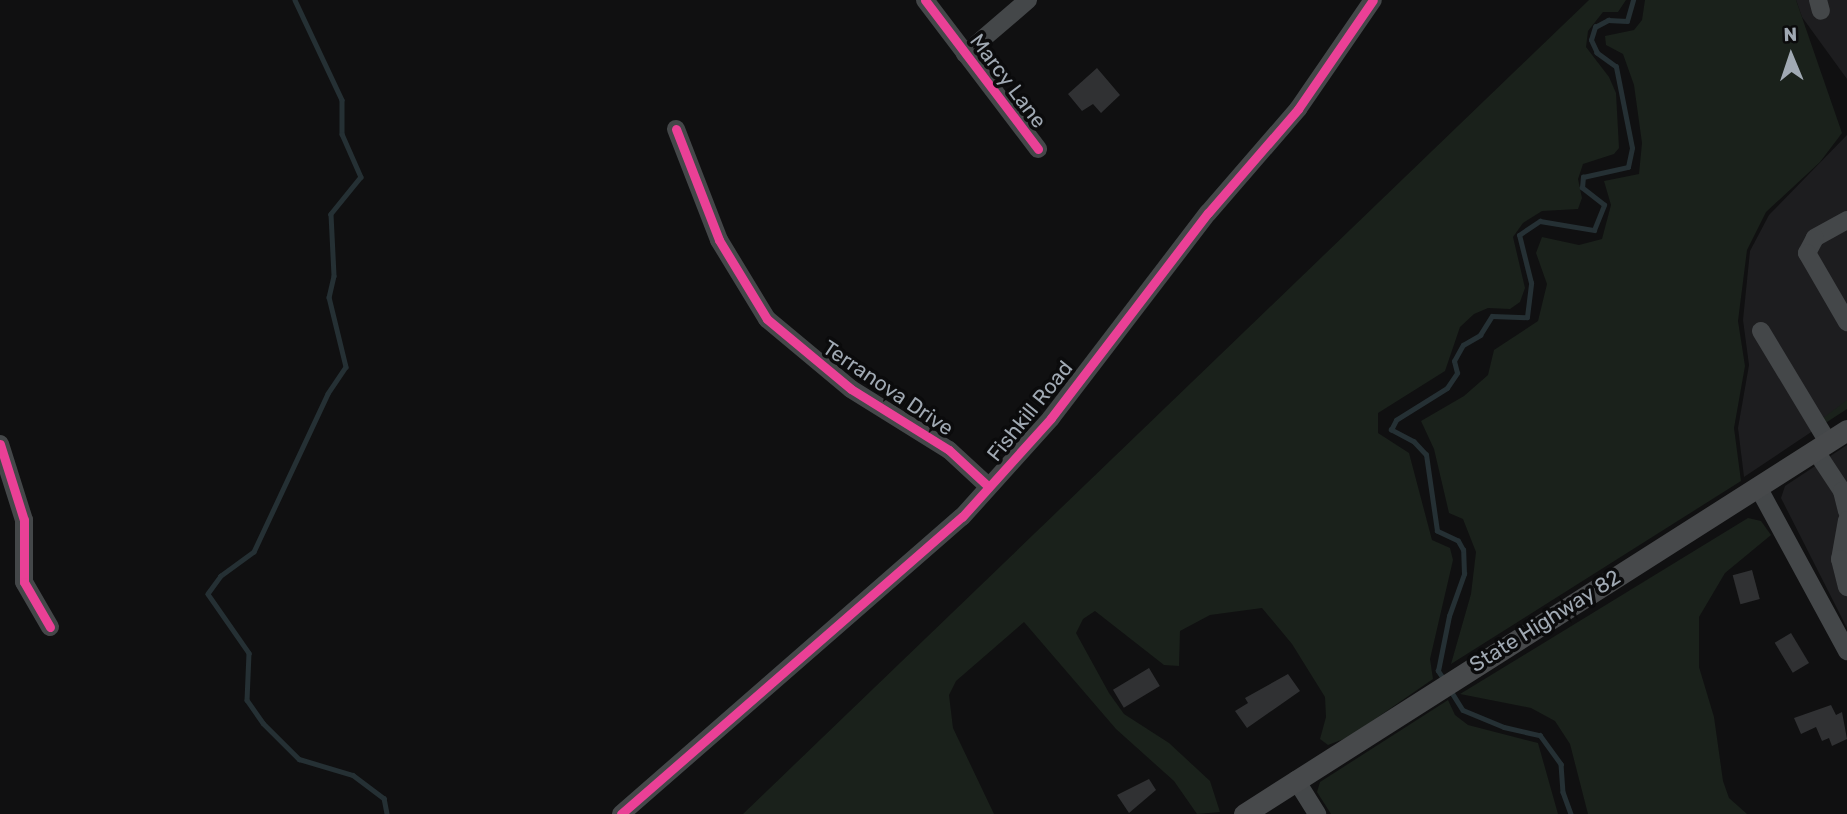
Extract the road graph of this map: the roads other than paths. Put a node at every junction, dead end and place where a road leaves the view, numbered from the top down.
1 (925, 0) edge
2 (1028, 0) edge
3 (1373, 0) edge
4 (965, 54) junction
5 (676, 129) dead end
6 (1038, 149) dead end
7 (1847, 220) edge
8 (1847, 323) edge
9 (1761, 331) dead end
10 (1835, 440) edge
11 (0, 444) edge
12 (989, 487) junction
13 (1758, 487) junction
14 (1847, 511) edge
15 (1847, 520) edge
16 (1847, 587) edge
17 (50, 627) dead end
18 (1847, 651) edge
19 (1296, 780) junction
20 (621, 814) edge
21 (1244, 814) edge
22 (1317, 814) edge

1 - 4 street, Marcy Lane
2 - 4 street
3 - 12 street, Fishkill Road
4 - 6 street, Marcy Lane
5 - 12 street, Terranova Drive
7 - 8 street
9 - 10 street
10 - 13 main road, State Highway 82
10 - 14 street
11 - 17 street
12 - 20 street, Fishkill Road
13 - 18 street
13 - 19 main road, State Highway 82
15 - 16 street
19 - 21 main road, State Highway 82
19 - 22 street

